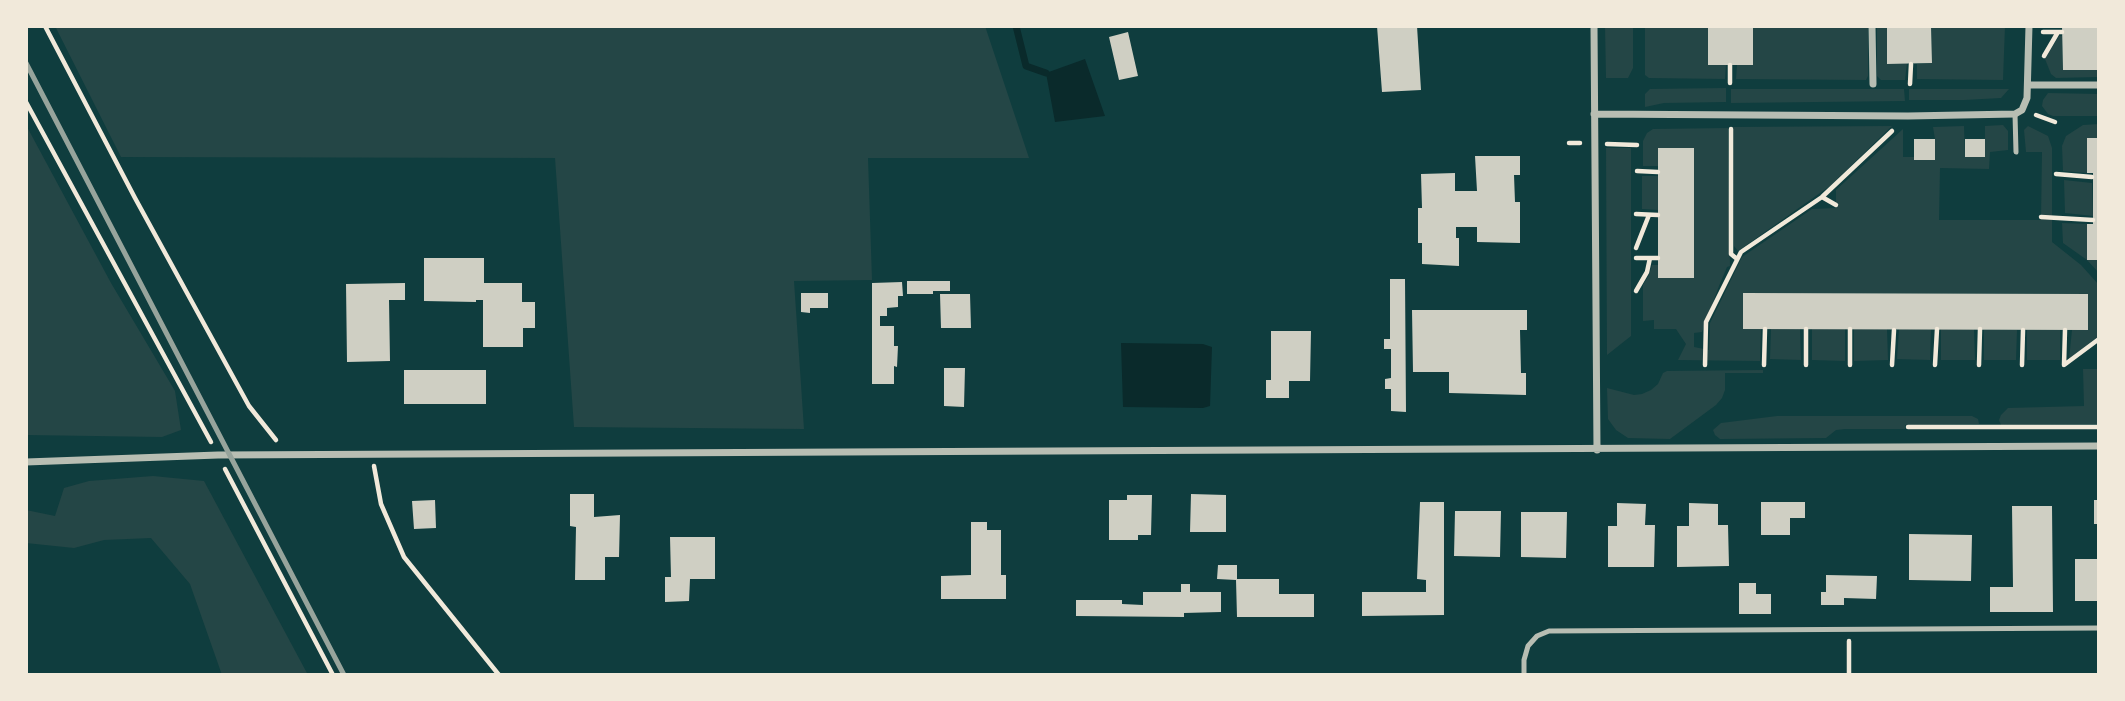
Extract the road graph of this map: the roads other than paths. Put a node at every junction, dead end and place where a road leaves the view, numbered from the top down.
1 (1594, 26) edge
2 (1872, 26) edge
3 (2029, 26) edge
4 (1873, 85) dead end
5 (2028, 85) junction
6 (2099, 85) edge
7 (2019, 112) junction
8 (1594, 114) junction
9 (2016, 152) dead end
10 (2099, 446) edge
11 (1597, 450) junction
12 (26, 463) edge
13 (2099, 628) edge
14 (1524, 675) edge

1 - 8 street
2 - 4 street
3 - 5 street
5 - 6 street
5 - 7 street
7 - 8 street
7 - 9 lane
8 - 11 street
10 - 11 street
11 - 12 street
13 - 14 lane

